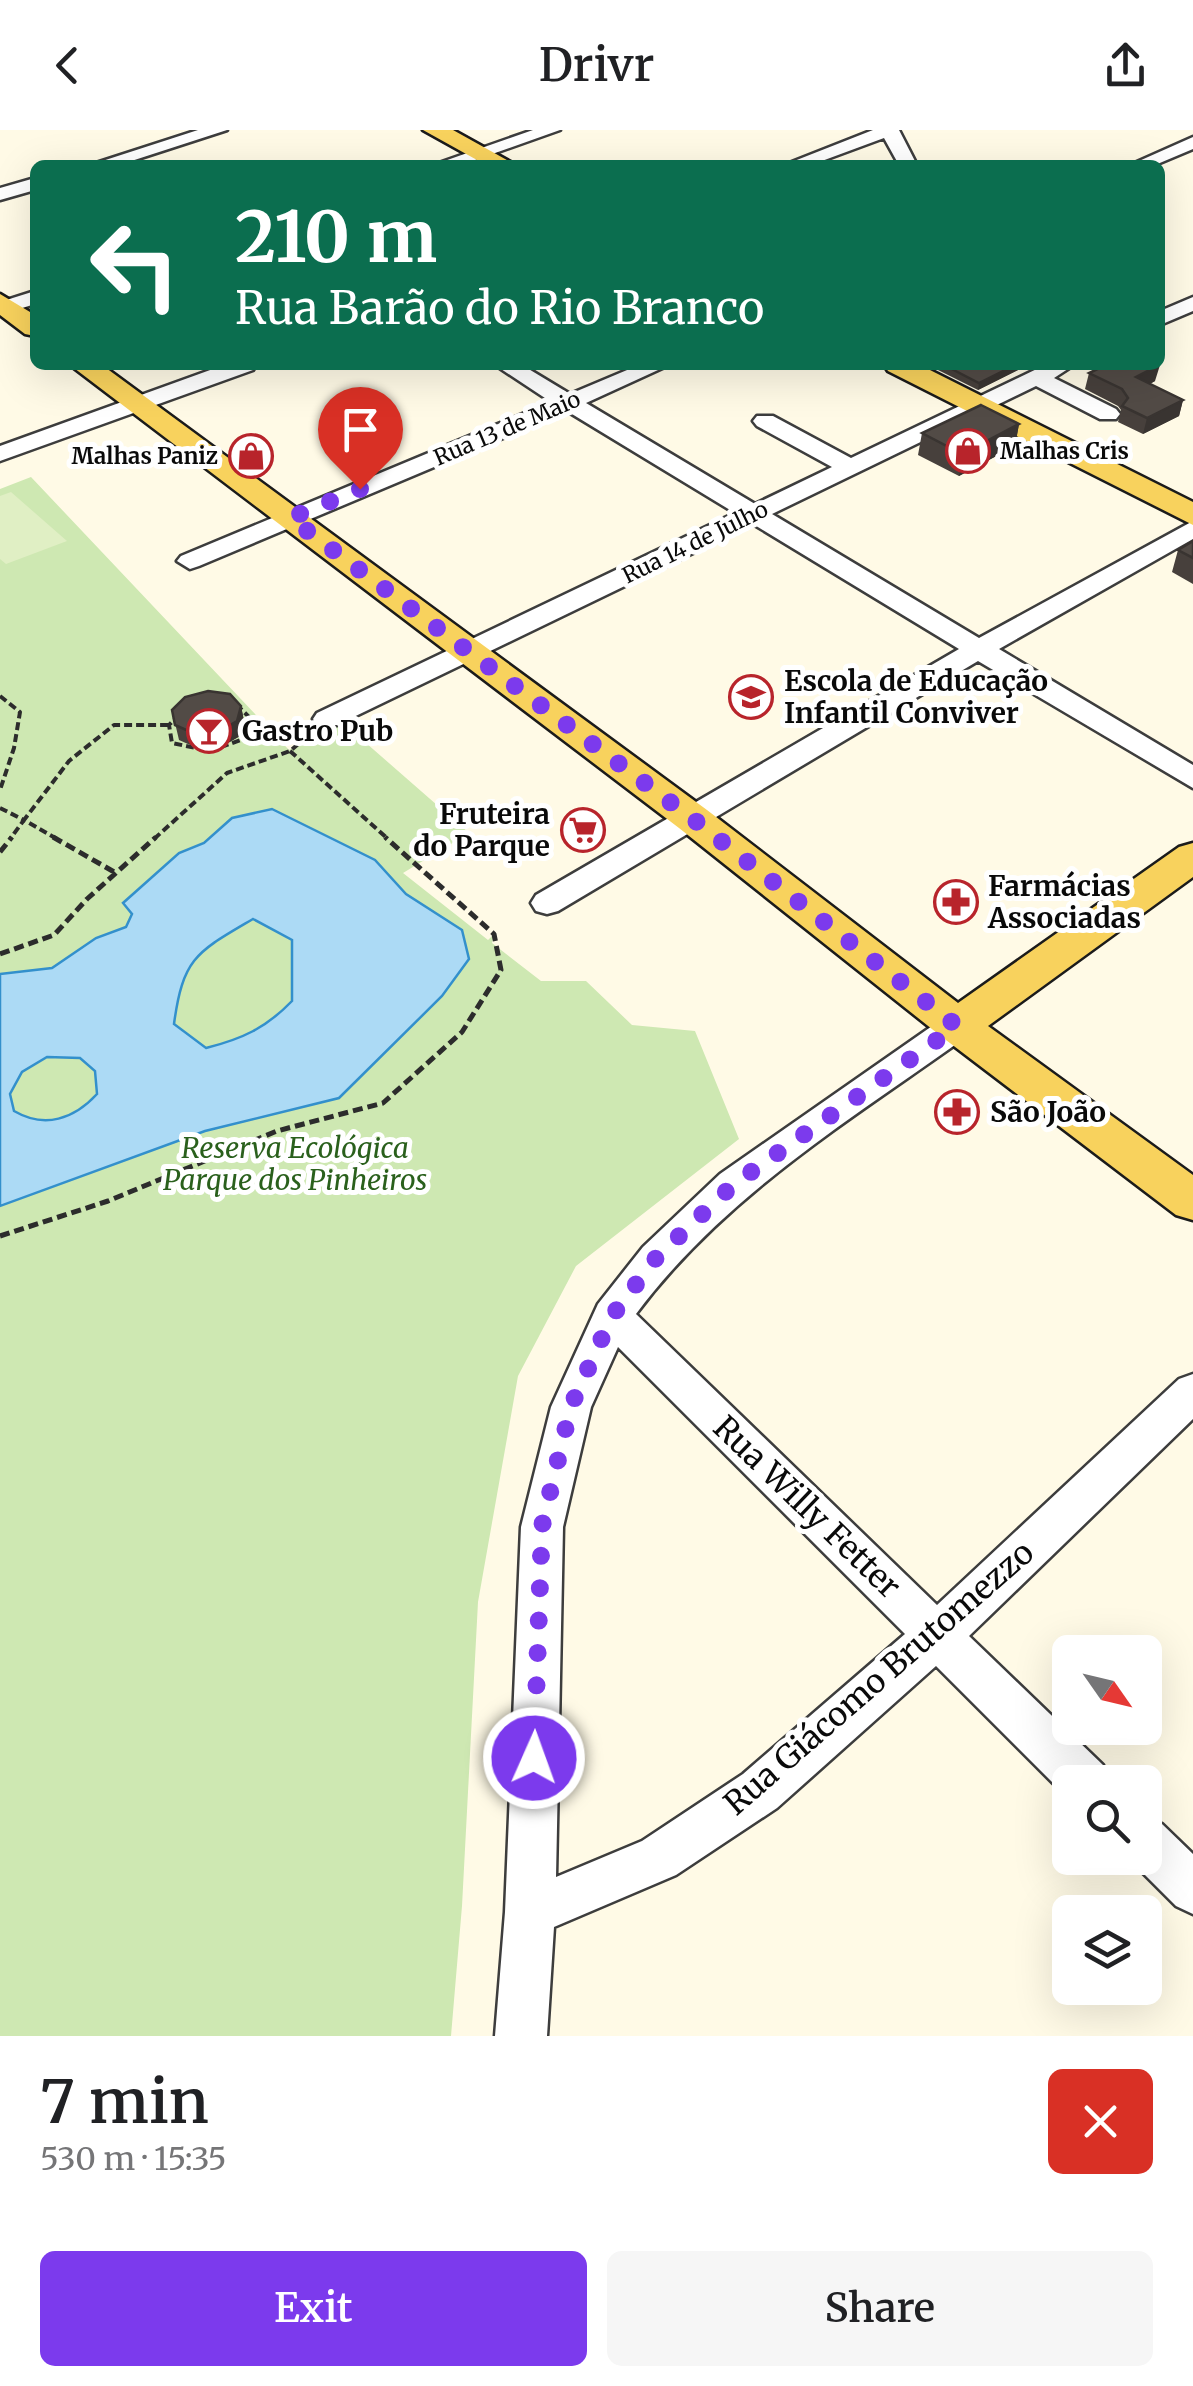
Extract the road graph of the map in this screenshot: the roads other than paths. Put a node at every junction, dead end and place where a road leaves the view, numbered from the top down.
1 (218, 130) edge
2 (435, 130) edge
3 (551, 130) edge
4 (889, 130) edge
5 (1193, 142) edge
6 (148, 150) junction
7 (480, 152) junction
8 (115, 160) edge
9 (165, 160) edge
10 (457, 160) edge
11 (495, 160) edge
12 (808, 160) edge
13 (905, 160) edge
14 (1151, 160) edge
15 (30, 185) edge
16 (0, 194) edge
17 (30, 298) edge
18 (1193, 303) edge
19 (2, 306) edge
20 (1165, 315) edge
21 (1165, 316) edge
22 (1193, 320) edge
23 (30, 325) edge
24 (91, 370) edge
25 (235, 370) edge
26 (514, 370) edge
27 (646, 370) edge
28 (908, 370) edge
29 (1053, 370) edge
30 (1036, 378) junction
31 (568, 402) junction
32 (979, 406) junction
33 (147, 412) junction
34 (1108, 414) dead end
35 (765, 421) dead end
36 (0, 454) edge
37 (851, 467) junction
38 (0, 476) edge
39 (754, 514) junction
40 (1193, 515) edge
41 (290, 518) junction
42 (1193, 529) edge
43 (190, 561) dead end
44 (978, 649) junction
45 (469, 651) junction
46 (327, 719) road end
47 (1193, 778) edge
48 (693, 819) junction
49 (1193, 858) edge
50 (547, 902) dead end
51 (957, 1026) junction
52 (1193, 1201) edge
53 (612, 1316) junction
54 (1193, 1392) edge
55 (938, 1635) junction
56 (1069, 1765) edge
57 (1162, 1858) edge
58 (1193, 1889) edge
59 (530, 1912) junction
60 (521, 2036) edge

1 - 6 street
2 - 7 main road
3 - 7 street
4 - 12 street
4 - 13 street
5 - 14 street
6 - 8 street
6 - 9 street
7 - 10 street
7 - 11 main road
15 - 16 street
17 - 19 street
18 - 20 street
19 - 23 main road
21 - 22 street
24 - 33 main road
25 - 33 street
26 - 31 street
27 - 31 street, Rua 13 de Maio
28 - 32 main road
29 - 30 street, Rua 14 de Julho
30 - 32 street, Rua 14 de Julho
30 - 34 street
31 - 39 street
31 - 41 street, Rua 13 de Maio
32 - 37 street, Rua 14 de Julho
32 - 40 main road
33 - 36 street
33 - 38 street
33 - 41 main road
35 - 37 street
37 - 39 street, Rua 14 de Julho
39 - 44 street
39 - 45 street, Rua 14 de Julho
41 - 43 street, Rua 13 de Maio
41 - 45 main road
42 - 44 street
44 - 47 street
44 - 48 street
45 - 46 street, Rua 14 de Julho
45 - 48 main road
48 - 50 street
48 - 51 main road
49 - 51 main road
51 - 52 main road
51 - 53 street
53 - 55 street, Rua Willy Fetter
53 - 59 street
54 - 55 street, Rua Giácomo Brutomezzo
55 - 56 street, Rua Willy Fetter
55 - 59 street, Rua Giácomo Brutomezzo
57 - 58 street
59 - 60 street

